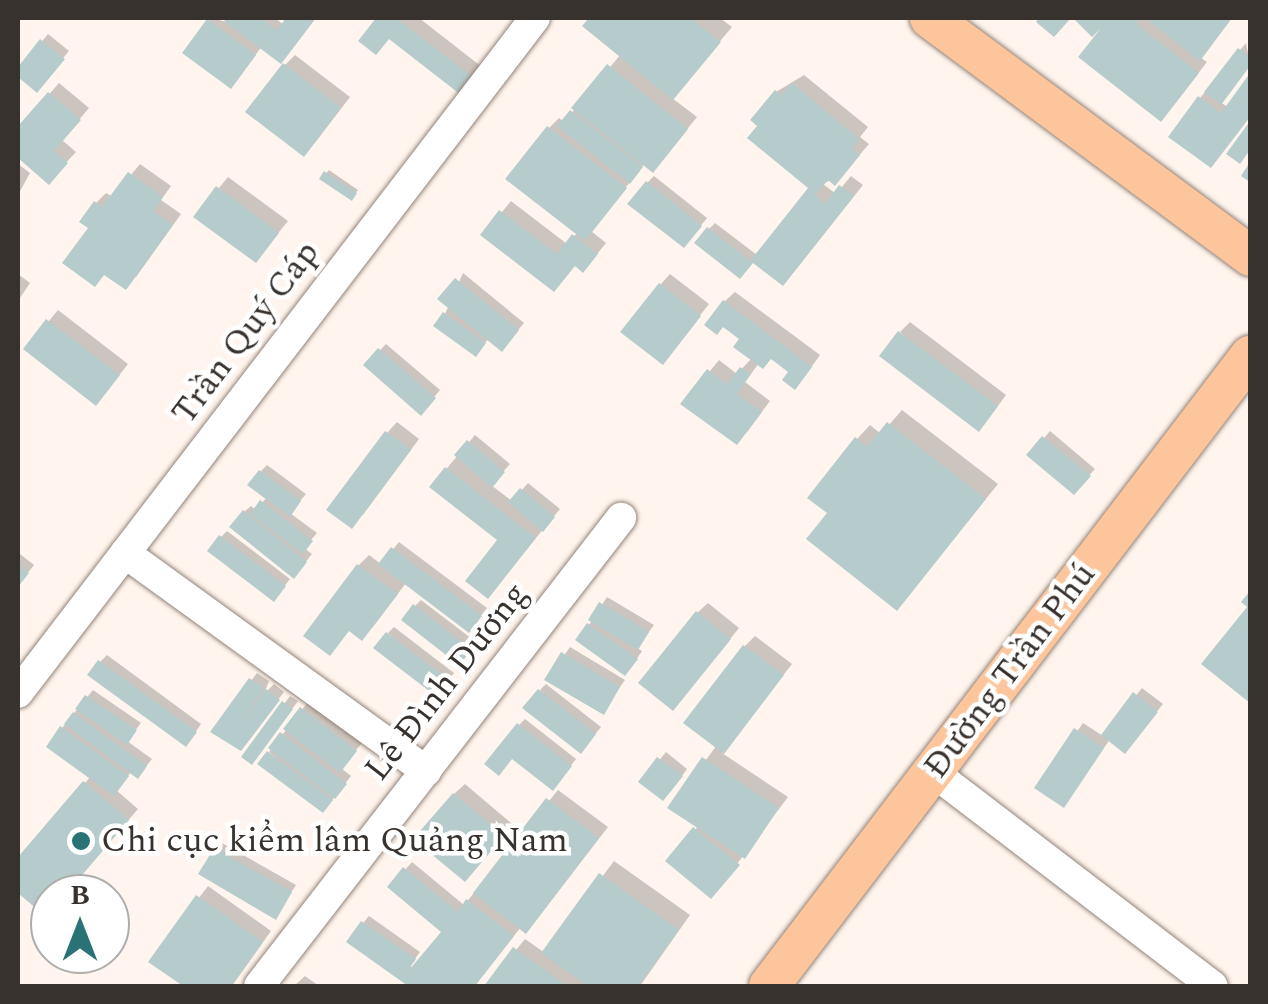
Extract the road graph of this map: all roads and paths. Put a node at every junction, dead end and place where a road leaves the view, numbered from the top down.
1 (534, 18) edge
2 (930, 18) edge
3 (1250, 256) edge
4 (1250, 356) edge
5 (622, 518) dead end
6 (125, 553) junction
7 (18, 693) edge
8 (426, 771) junction
9 (934, 772) junction
10 (259, 986) edge
11 (769, 986) edge
12 (1212, 986) edge

1 - 6 street, Trần Quý Cáp
2 - 3 main road
4 - 9 main road, Đường Trần Phú
5 - 8 street, Lê Đình Dương
6 - 7 street, Trần Quý Cáp
6 - 8 street
8 - 10 street, Lê Đình Dương
9 - 11 main road, Đường Trần Phú
9 - 12 street

